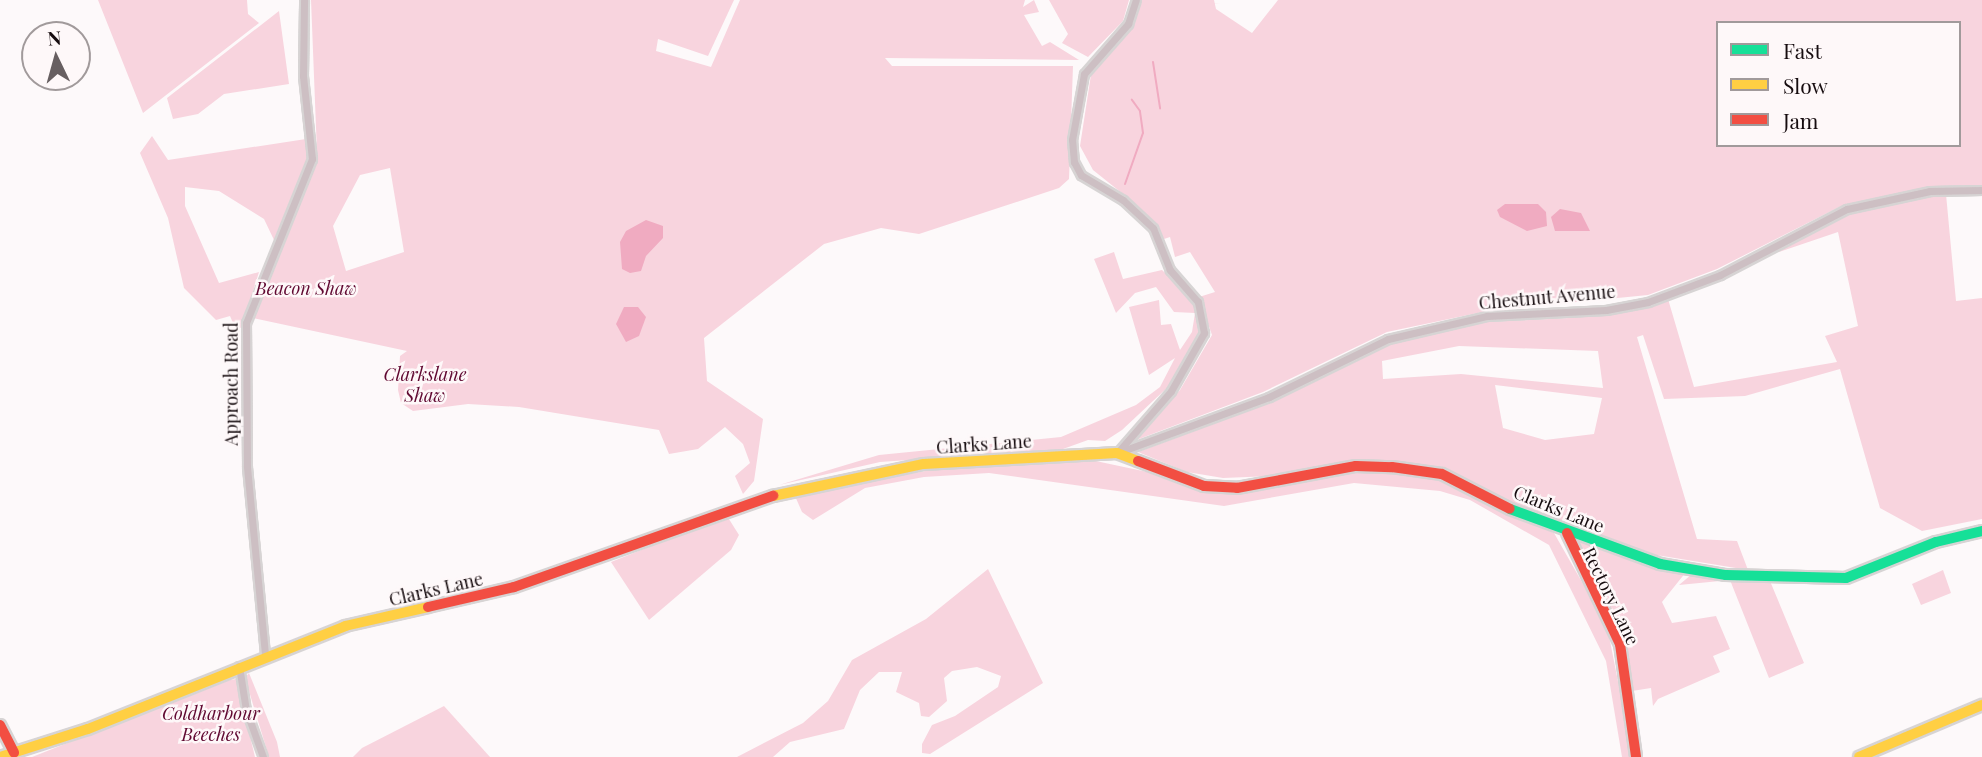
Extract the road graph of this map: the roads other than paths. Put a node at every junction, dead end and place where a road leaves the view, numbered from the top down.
1 (304, 0) edge
2 (1136, 0) edge
3 (1982, 190) edge
4 (1116, 453) junction
5 (1982, 531) edge
6 (1567, 533) junction
7 (265, 654) junction
8 (239, 665) junction
9 (1982, 705) edge
10 (0, 725) edge
11 (14, 753) junction
12 (0, 757) edge
13 (263, 757) edge
14 (1636, 757) edge
15 (1858, 757) edge

1 - 7 street, Approach Road
2 - 4 street
3 - 4 street, Chestnut Avenue
4 - 6 main road, Clarks Lane
4 - 7 main road, Clarks Lane
5 - 6 main road, Clarks Lane
6 - 14 main road, Rectory Lane
7 - 8 main road, Clarks Lane
8 - 11 main road, Clarks Lane
8 - 13 street
9 - 15 main road
10 - 11 main road
11 - 12 main road, Clarks Lane

